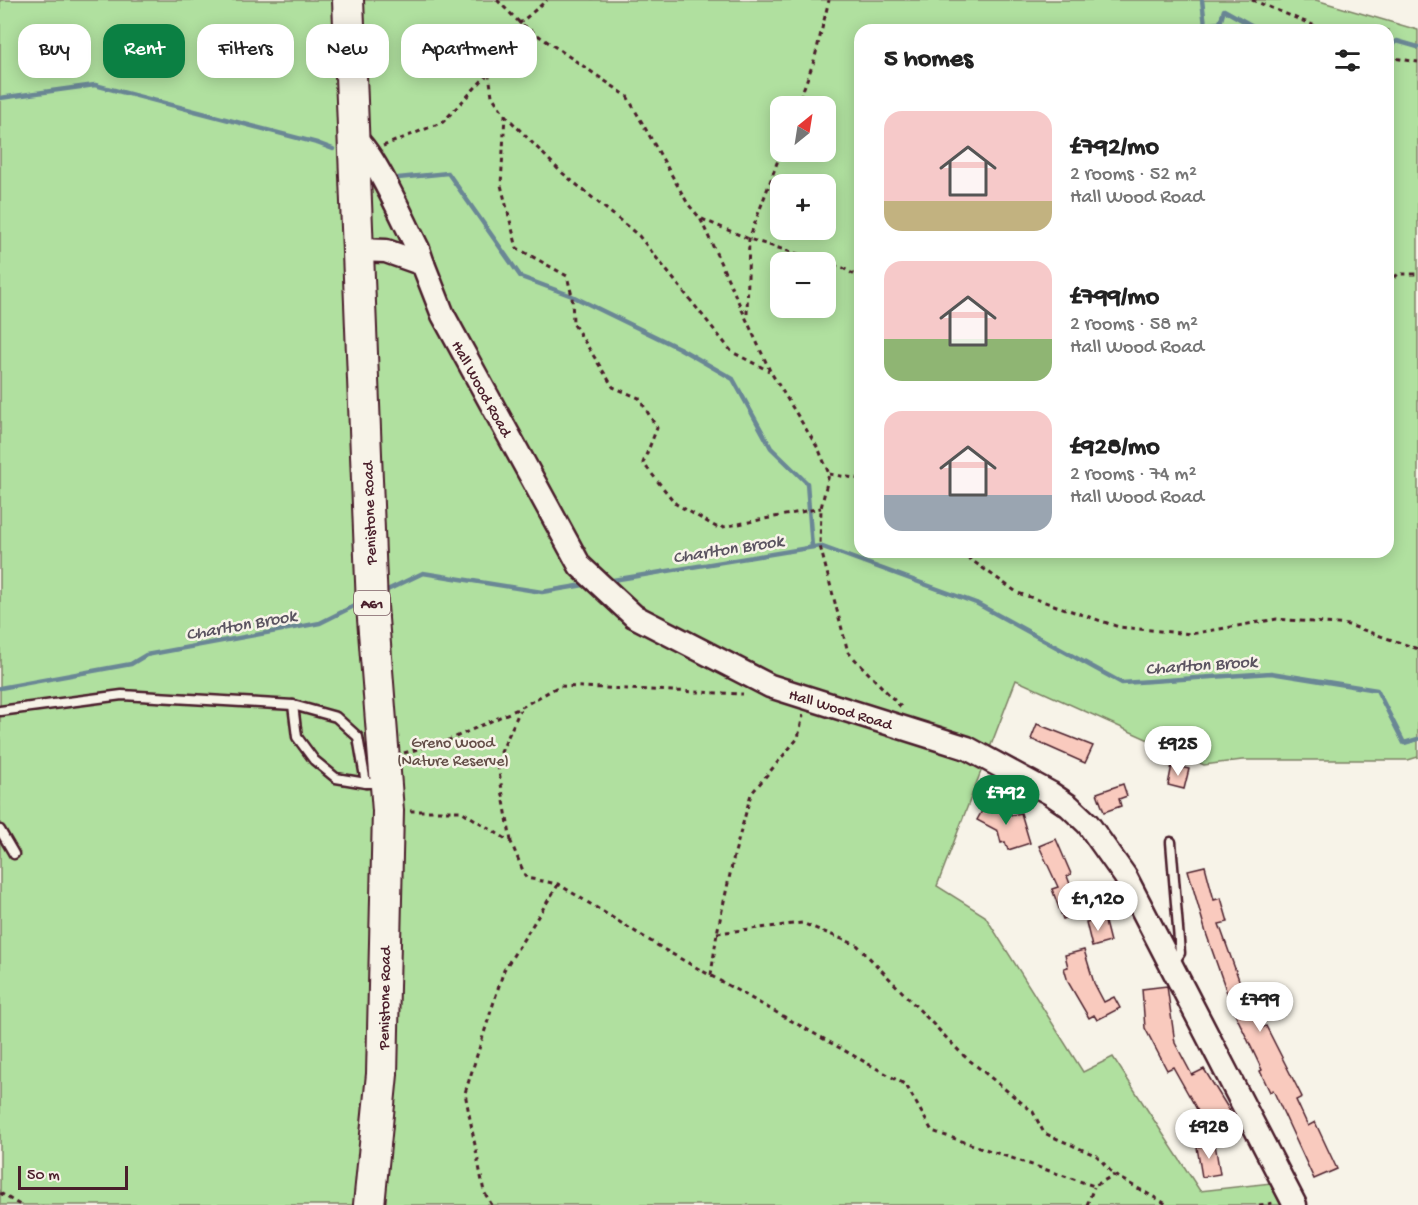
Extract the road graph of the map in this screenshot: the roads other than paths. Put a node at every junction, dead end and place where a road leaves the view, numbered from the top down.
1 (348, 0) edge
2 (361, 147) junction
3 (357, 250) junction
4 (423, 264) junction
5 (293, 705) junction
6 (0, 711) edge
7 (380, 784) junction
8 (0, 830) edge
9 (1170, 842) dead end
10 (14, 854) dead end
11 (1171, 966) junction
12 (369, 1205) edge
13 (1295, 1205) edge

1 - 2 highway, Penistone Road / A61
2 - 3 highway, Penistone Road / A61
2 - 4 main road, Hall Wood Road
3 - 4 main road
3 - 7 highway, Penistone Road / A61
4 - 11 main road, Hall Wood Road
5 - 6 lane
5 - 7 lane
5 - 7 lane
7 - 12 highway, Penistone Road / A61
8 - 10 lane
9 - 11 lane
11 - 13 main road, Hall Wood Road

